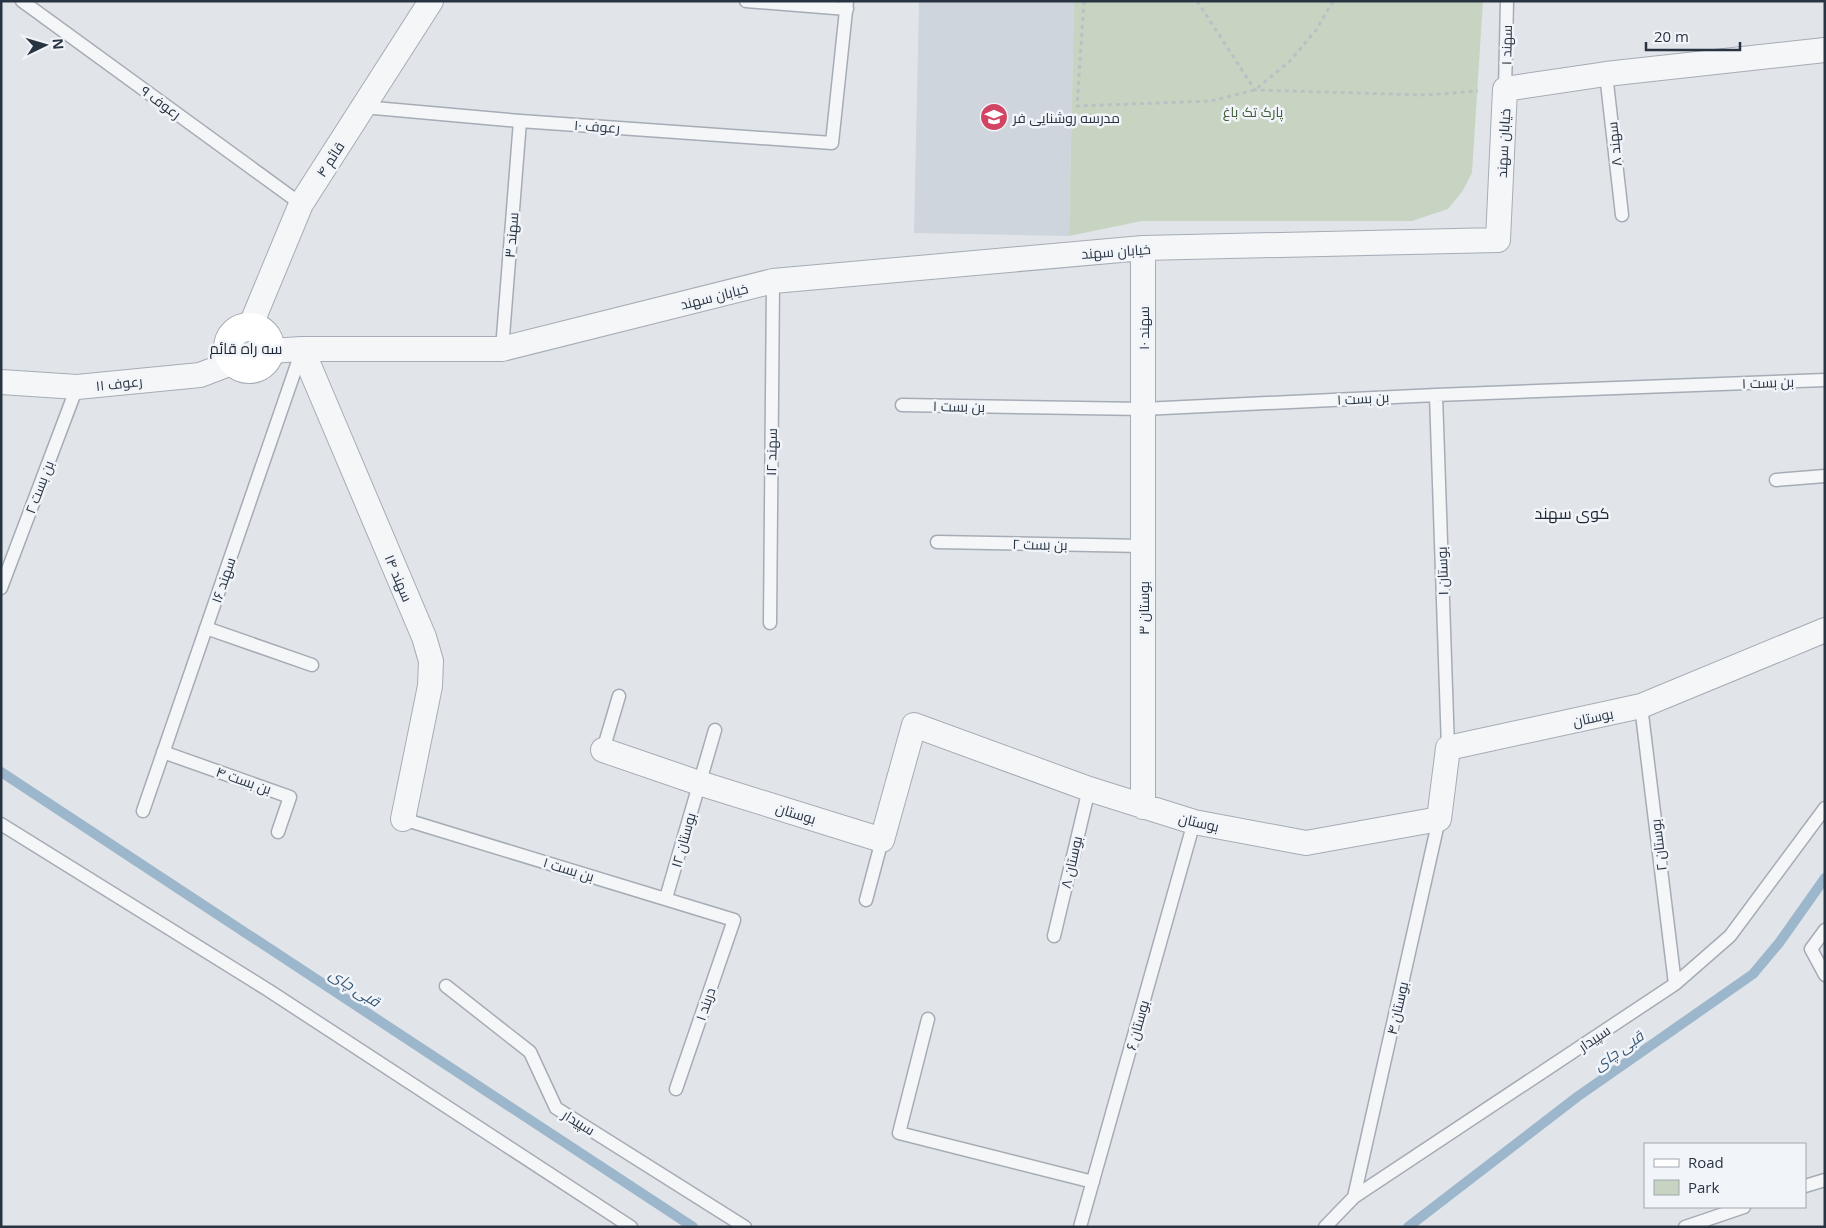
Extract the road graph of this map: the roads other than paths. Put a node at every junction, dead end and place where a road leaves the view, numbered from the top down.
1 (22, 1) edge
2 (430, 1) edge
3 (746, 1) edge
4 (1507, 1) edge
5 (847, 5) edge
6 (1825, 50) edge
7 (1606, 74) junction
8 (1505, 89) junction
9 (363, 107) junction
10 (520, 121) junction
11 (301, 204) junction
12 (1622, 215) dead end
13 (1143, 248) junction
14 (773, 281) junction
15 (250, 328) junction
16 (302, 349) junction
17 (502, 349) junction
18 (270, 351) junction
19 (234, 362) junction
20 (1825, 380) edge
21 (1, 382) edge
22 (78, 387) junction
23 (1436, 395) junction
24 (902, 405) dead end
25 (1143, 409) junction
26 (1825, 476) edge
27 (1776, 480) dead end
28 (937, 542) dead end
29 (1143, 546) junction
30 (1, 588) edge
31 (770, 623) dead end
32 (206, 628) junction
33 (1825, 630) edge
34 (312, 665) dead end
35 (619, 696) dead end
36 (1641, 706) junction
37 (714, 730) dead end
38 (1448, 748) junction
39 (603, 750) joint
40 (163, 752) junction
41 (699, 783) junction
42 (1089, 789) junction
43 (1143, 807) junction
44 (1825, 808) edge
45 (143, 811) dead end
46 (402, 818) joint
47 (1439, 819) junction
48 (1194, 822) junction
49 (1, 824) edge
50 (278, 832) dead end
51 (882, 840) junction
52 (666, 898) junction
53 (866, 900) dead end
54 (734, 920) joint
55 (1825, 930) edge
56 (1054, 936) dead end
57 (1825, 974) edge
58 (1675, 984) junction
59 (446, 986) dead end
60 (928, 1019) dead end
61 (676, 1089) dead end
62 (1825, 1180) edge
63 (1093, 1182) junction
64 (1806, 1186) edge
65 (1354, 1197) junction
66 (1741, 1208) edge
67 (631, 1227) edge
68 (745, 1227) edge
69 (1080, 1227) edge
70 (1325, 1227) edge
71 (1685, 1227) edge

1 - 11 lane, رعوف ۹
2 - 9 street, قائم ۴
3 - 5 lane
4 - 8 lane, سهند ۱
5 - 10 lane, رعوف ۱۰
6 - 7 street, خیابان سهند
7 - 8 street, خیابان سهند
7 - 12 lane, سهند ۸
8 - 13 street, خیابان سهند
9 - 10 lane, رعوف ۱۰
9 - 11 street, قائم ۴
10 - 17 lane, سهند ۳
11 - 15 street, قائم ۴
13 - 14 street, خیابان سهند
13 - 25 street, سهند ۱۰
14 - 17 street, خیابان سهند
14 - 31 lane, سهند ۱۲
15 - 18 street
15 - 19 street
16 - 17 street, خیابان سهند
16 - 18 street, خیابان سهند
16 - 32 lane, سهند ۱۶
16 - 46 street, سهند ۱۴
18 - 19 street
19 - 22 street, رعوف ۱۱
20 - 23 lane, بن بست ۱
21 - 22 street, رعوف ۱۱
22 - 30 lane, بن بست ۲
23 - 25 lane, بن بست ۱
23 - 38 lane, بوستان ۱
24 - 25 lane, بن بست ۱
25 - 29 street, بوستان ۳
26 - 27 lane
28 - 29 lane, بن بست ۲
29 - 43 street, بوستان ۳
32 - 34 lane
32 - 40 lane, سهند ۱۶
33 - 36 street, بوستان
35 - 39 lane
36 - 38 street, بوستان
36 - 58 lane, بوستان ۲
37 - 41 lane, بوستان ۱۲
38 - 47 street
39 - 41 street, بوستان
40 - 45 lane, سهند ۱۶
40 - 50 lane, بن بست ۴
41 - 51 street, بوستان
41 - 52 lane, بوستان ۱۲
42 - 43 street, بوستان
42 - 51 street, بوستان
42 - 56 lane, بوستان ۸
43 - 48 street, بوستان
44 - 58 lane, سپیدار
46 - 52 lane, بن بست ۱
47 - 48 street, بوستان
47 - 65 lane, بوستان ۴
48 - 63 lane, بوستان ۶
49 - 67 lane
51 - 53 lane
52 - 54 lane, بن بست ۱
54 - 61 lane, دربند ۱
55 - 57 lane
58 - 65 lane, سپیدار
59 - 68 lane, سپیدار
60 - 63 lane
62 - 64 lane
63 - 69 lane, بوستان ۶
65 - 70 lane, سپیدار
66 - 71 lane

